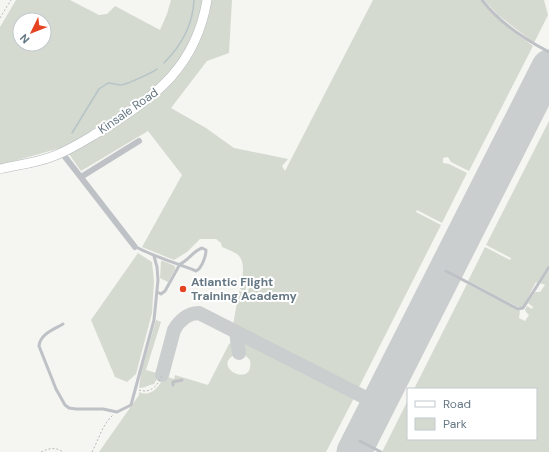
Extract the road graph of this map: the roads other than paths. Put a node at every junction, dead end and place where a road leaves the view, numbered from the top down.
1 (207, 0) edge
2 (482, 0) edge
3 (549, 52) edge
4 (139, 140) dead end
5 (62, 153) junction
6 (0, 169) edge
7 (80, 177) junction
8 (135, 247) joint
9 (154, 256) junction
10 (180, 264) junction
11 (549, 267) edge
12 (446, 272) dead end
13 (157, 292) junction
14 (63, 324) dead end
15 (181, 384) dead end
16 (173, 385) dead end
17 (360, 441) dead end
18 (381, 452) edge

1 - 5 main road, Kinsale Road
2 - 3 lane
4 - 7 street
5 - 6 main road, Kinsale Road
5 - 7 street
7 - 8 street
8 - 9 lane
9 - 10 lane
9 - 13 lane
10 - 10 lane
10 - 13 lane
11 - 12 lane
13 - 14 lane
15 - 16 lane
17 - 18 lane

